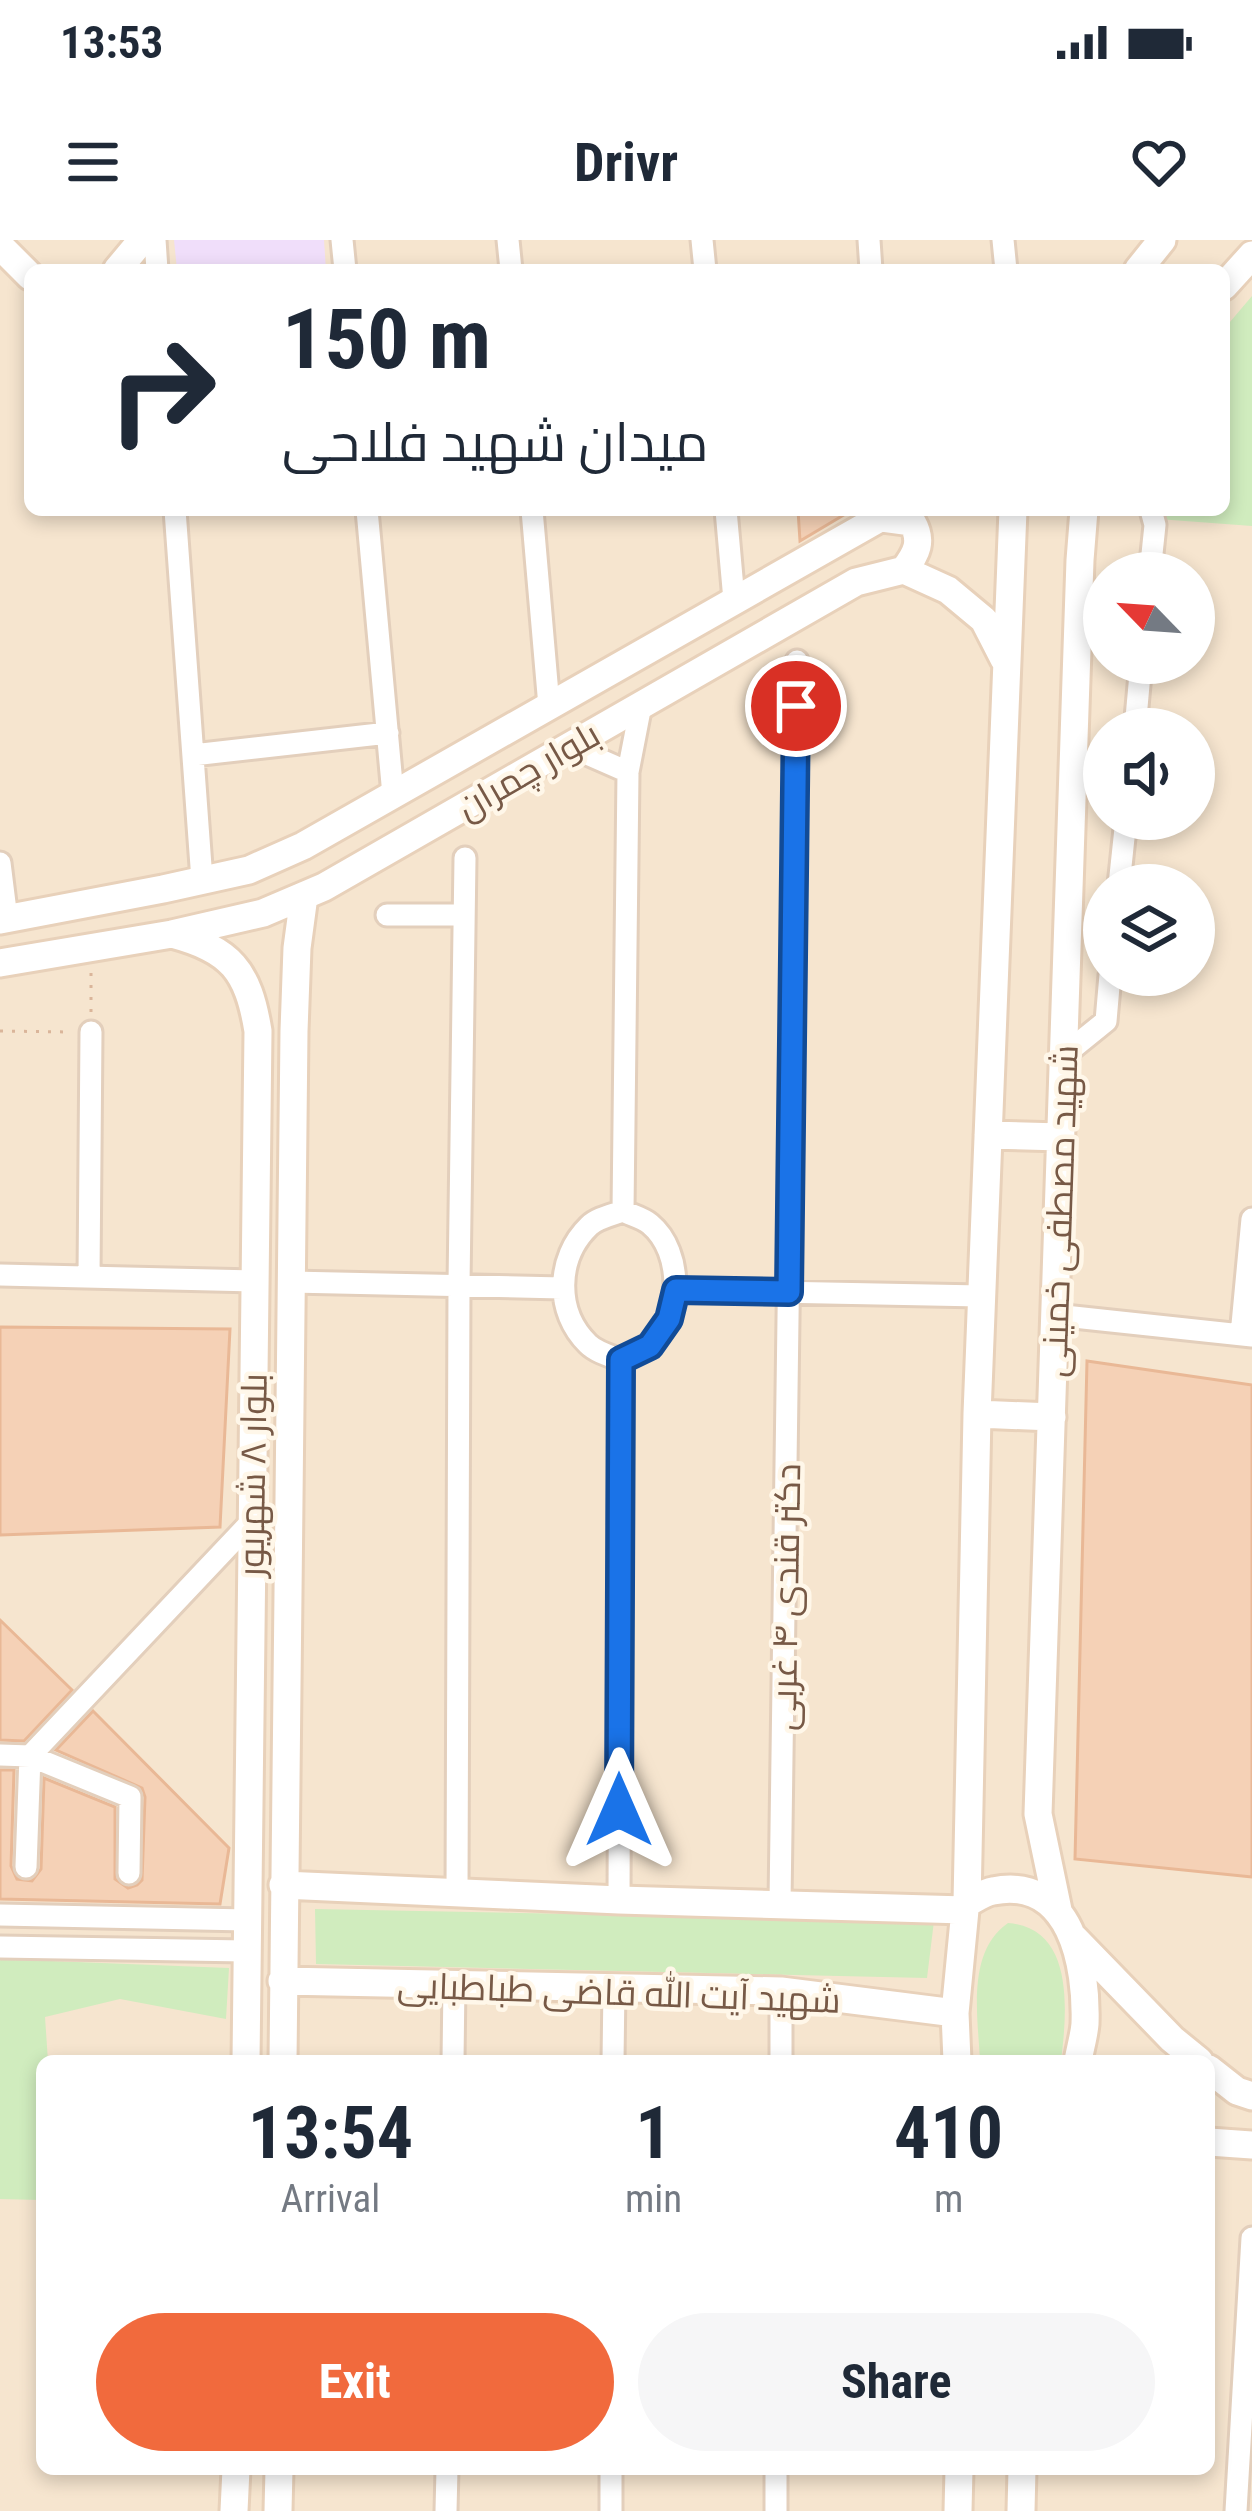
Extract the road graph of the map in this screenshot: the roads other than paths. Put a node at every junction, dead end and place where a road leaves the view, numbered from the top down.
1 (142, 240) edge
2 (1162, 240) edge
3 (0, 246) edge
4 (1252, 255) edge
5 (122, 264) edge
6 (1143, 264) edge
7 (24, 271) edge
8 (1230, 279) edge
9 (175, 516) edge
10 (368, 516) edge
11 (533, 516) edge
12 (727, 516) edge
13 (881, 516) edge
14 (895, 516) edge
15 (1013, 516) edge
16 (1083, 516) edge
17 (1153, 516) edge
18 (1152, 552) edge
19 (904, 570) junction
20 (734, 600) junction
21 (796, 661) dead end
22 (1006, 662) junction
23 (641, 705) junction
24 (549, 706) junction
25 (388, 734) junction
26 (569, 746) junction
27 (193, 755) junction
28 (628, 772) junction
29 (393, 795) junction
30 (465, 858) dead end
31 (0, 863) edge
32 (202, 880) junction
33 (304, 896) junction
34 (463, 915) junction
35 (387, 916) dead end
36 (3, 919) edge
37 (172, 934) junction
38 (0, 963) edge
39 (1108, 996) edge
40 (91, 1032) road end
41 (1064, 1055) junction
42 (988, 1135) junction
43 (1061, 1137) junction
44 (256, 1161) junction
45 (293, 1162) junction
46 (623, 1211) junction
47 (1252, 1219) edge
48 (0, 1275) edge
49 (89, 1277) junction
50 (255, 1281) junction
51 (291, 1282) junction
52 (459, 1284) junction
53 (562, 1288) junction
54 (676, 1290) junction
55 (789, 1292) junction
56 (981, 1296) junction
57 (1055, 1315) junction
58 (1246, 1335) edge
59 (621, 1360) junction
60 (977, 1414) junction
61 (1052, 1417) junction
62 (252, 1521) junction
63 (250, 1653) junction
64 (286, 1653) junction
65 (0, 1755) edge
66 (31, 1756) junction
67 (26, 1867) dead end
68 (129, 1873) dead end
69 (296, 1886) junction
70 (457, 1893) junction
71 (619, 1900) junction
72 (780, 1903) junction
73 (966, 1906) junction
74 (1058, 1910) junction
75 (0, 1915) edge
76 (247, 1920) junction
77 (1073, 1937) junction
78 (0, 1947) edge
79 (246, 1951) junction
80 (293, 1981) junction
81 (454, 1984) junction
82 (614, 1988) junction
83 (781, 1990) junction
84 (955, 2013) junction
85 (246, 2055) edge
86 (284, 2055) edge
87 (453, 2055) edge
88 (613, 2055) edge
89 (781, 2055) edge
90 (957, 2055) edge
91 (1079, 2055) edge
92 (1192, 2055) edge
93 (1215, 2074) edge
94 (1252, 2096) edge
95 (1215, 2142) edge
96 (1252, 2145) edge
97 (1252, 2238) edge
98 (236, 2475) edge
99 (279, 2475) edge
100 (447, 2475) edge
101 (611, 2475) edge
102 (776, 2475) edge
103 (959, 2475) edge
104 (1022, 2475) edge
105 (235, 2511) edge
106 (278, 2511) edge
107 (446, 2511) edge
108 (610, 2511) edge
109 (776, 2511) edge
110 (958, 2511) edge
111 (1021, 2511) edge
112 (1236, 2511) edge

1 - 5 main road
2 - 6 main road
3 - 7 main road
4 - 8 main road
9 - 27 street
10 - 25 street
11 - 24 street
12 - 20 street
13 - 20 main road, بلوار چمران
14 - 19 main road
15 - 22 main road, شهید مصطفی خمینی
16 - 41 main road, شهید مصطفی خمینی
17 - 18 street
19 - 22 main road
19 - 23 main road, بلوار چمران
20 - 24 main road, بلوار چمران
21 - 55 street, دکتر قندی ۴ غربی
22 - 42 main road, شهید مصطفی خمینی
23 - 26 main road, بلوار چمران
23 - 28 street
24 - 29 main road, بلوار چمران
25 - 27 street
25 - 29 street
26 - 28 street
26 - 33 main road, بلوار چمران
27 - 32 street
28 - 46 street
29 - 32 main road, بلوار چمران
30 - 34 street
31 - 36 street
32 - 36 main road, بلوار چمران
33 - 37 main road, بلوار چمران
33 - 45 main road, بلوار ۸ شهریور
34 - 35 street
34 - 52 street
37 - 38 main road, بلوار چمران
37 - 44 main road, بلوار ۸ شهریور
39 - 41 street
40 - 49 street
41 - 43 main road, شهید مصطفی خمینی
42 - 43 main road
42 - 56 main road, شهید مصطفی خمینی
43 - 57 main road, شهید مصطفی خمینی
44 - 45 main road
44 - 50 main road, بلوار ۸ شهریور
45 - 51 main road, بلوار ۸ شهریور
46 - 53 street
46 - 54 street
47 - 58 street
48 - 49 street
49 - 50 street
50 - 62 main road, بلوار ۸ شهریور
51 - 52 street
51 - 64 main road, بلوار ۸ شهریور
52 - 53 street
52 - 70 street
53 - 59 street
54 - 55 street
54 - 59 street
55 - 56 street
55 - 72 street, دکتر قندی ۴ غربی
56 - 60 main road, شهید مصطفی خمینی
57 - 58 street
57 - 61 main road, شهید مصطفی خمینی
59 - 71 street
60 - 61 main road
60 - 73 main road, شهید مصطفی خمینی
61 - 74 main road, شهید مصطفی خمینی
62 - 63 main road, بلوار ۸ شهریور
62 - 66 street
63 - 64 main road
63 - 76 main road, بلوار ۸ شهریور
64 - 69 main road, بلوار ۸ شهریور
65 - 66 street
66 - 67 street
66 - 68 street
69 - 70 main road
69 - 80 main road, بلوار ۸ شهریور
70 - 71 main road
71 - 72 main road
72 - 73 main road
73 - 74 main road
73 - 84 main road, شهید مصطفی خمینی
74 - 77 main road, شهید مصطفی خمینی
75 - 76 street
76 - 79 main road, بلوار ۸ شهریور
77 - 91 main road
77 - 92 main road
78 - 79 street
79 - 85 main road, بلوار ۸ شهریور
80 - 81 main road, شهید آیت الله قاضی طباطبایی
80 - 86 main road, بلوار ۸ شهریور
81 - 82 main road, شهید آیت الله قاضی طباطبایی
81 - 87 street
82 - 83 main road, شهید آیت الله قاضی طباطبایی
82 - 88 street
83 - 84 main road, شهید آیت الله قاضی طباطبایی
83 - 89 street
84 - 90 main road, شهید مصطفی خمینی
93 - 94 main road
95 - 96 main road
97 - 112 street
98 - 105 main road
99 - 106 main road
100 - 107 street
101 - 108 street
102 - 109 street
103 - 110 main road
104 - 111 main road

